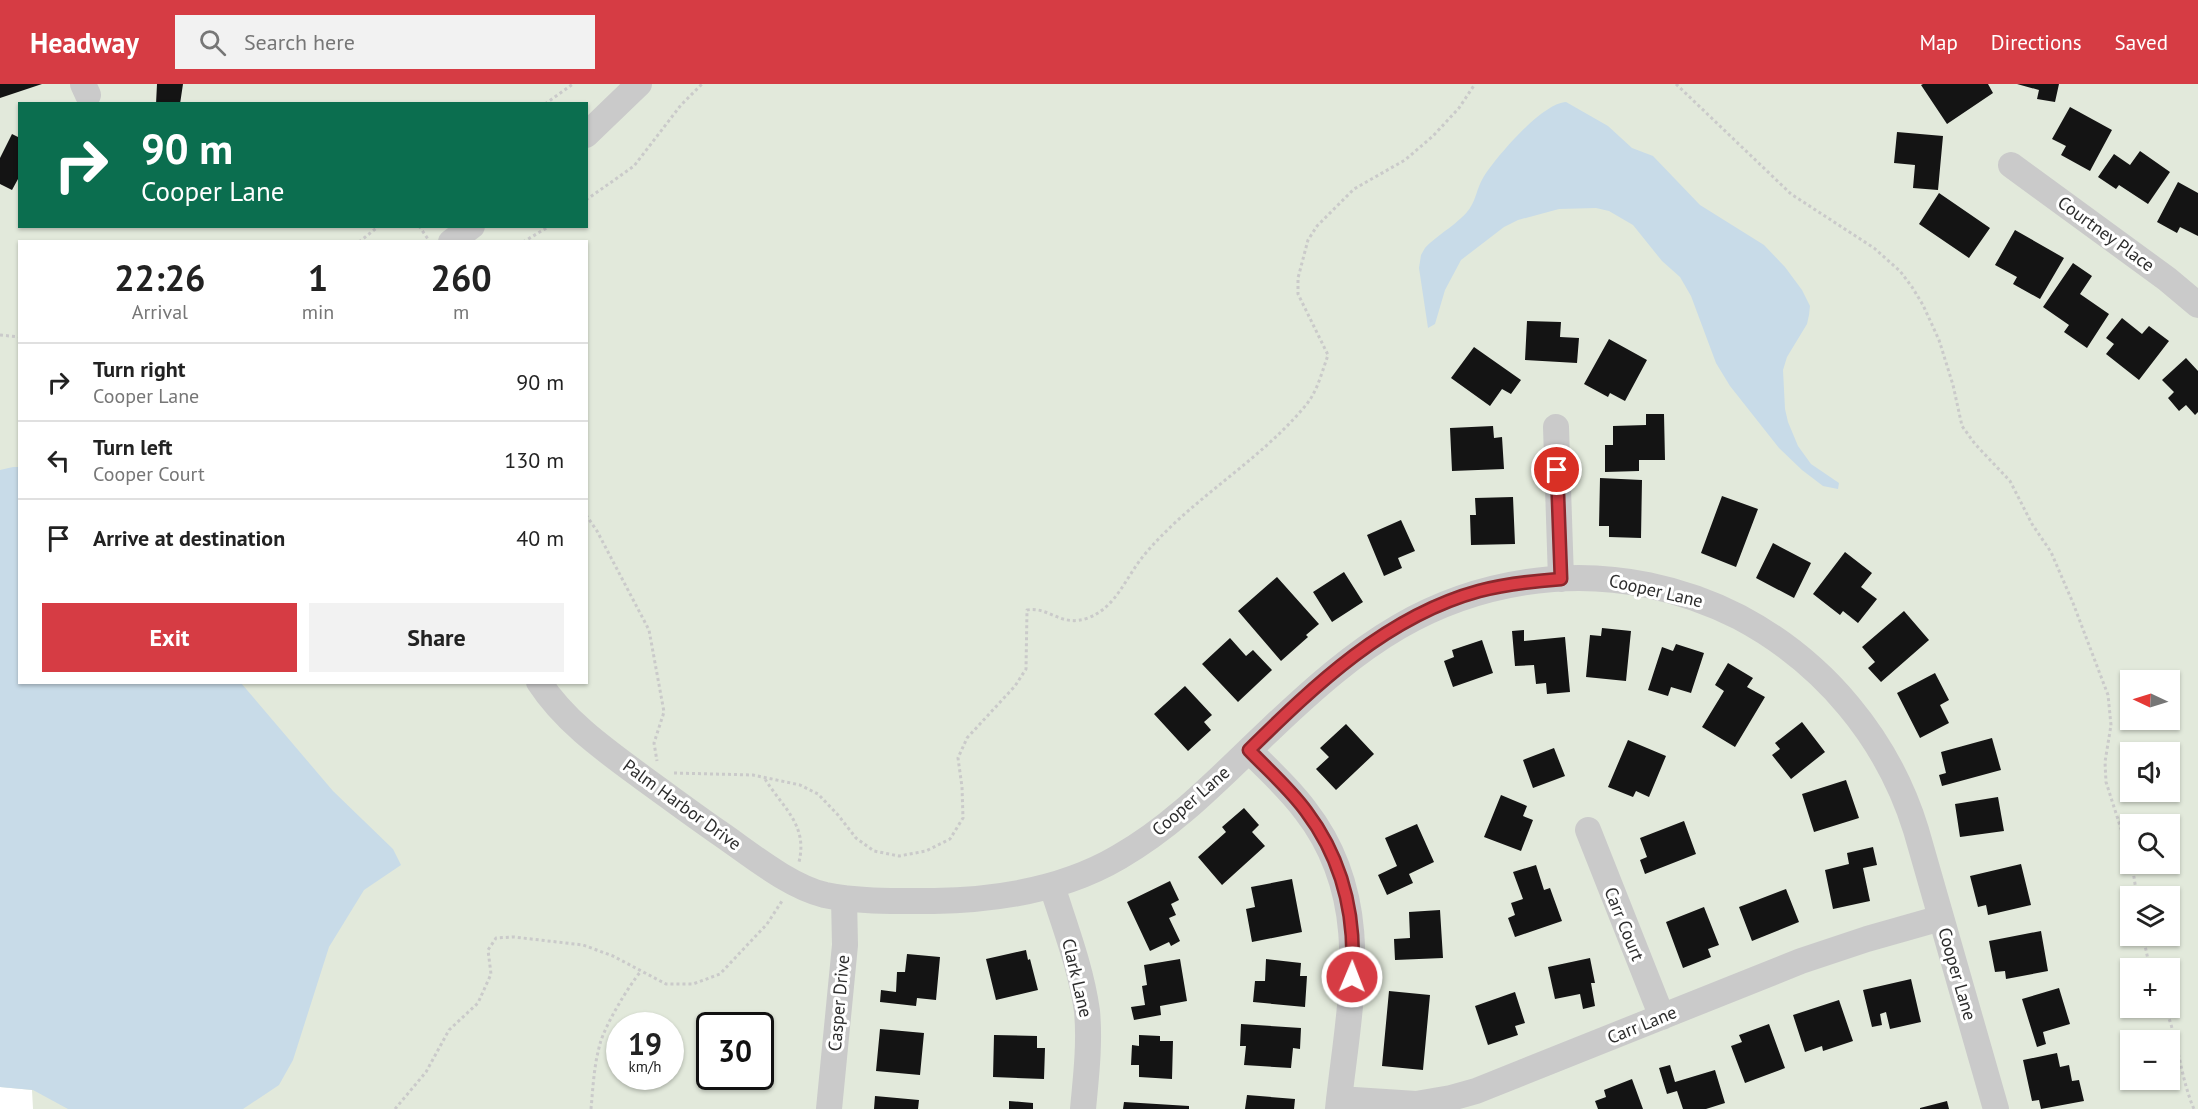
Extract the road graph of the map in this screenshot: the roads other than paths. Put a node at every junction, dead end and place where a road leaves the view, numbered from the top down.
1 (639, 84) edge
2 (588, 133) edge
3 (2011, 165) dead end
4 (469, 228) edge
5 (454, 240) edge
6 (2198, 305) edge
7 (1556, 427) dead end
8 (1561, 579) junction
9 (540, 684) edge
10 (1249, 750) junction
11 (1587, 830) dead end
12 (1052, 886) junction
13 (844, 898) junction
14 (1941, 918) junction
15 (1662, 1017) junction
16 (1338, 1104) edge
17 (829, 1109) edge
18 (1083, 1109) edge
19 (1996, 1109) edge

1 - 2 street
3 - 6 street, Courtney Place
4 - 5 street
7 - 8 street
8 - 10 street, Cooper Lane
8 - 14 street, Cooper Lane
9 - 13 street, Palm Harbor Drive
10 - 12 street, Cooper Lane
10 - 16 street
11 - 15 street, Carr Court
12 - 13 street, Cooper Lane
12 - 18 street, Clark Lane
13 - 17 street, Casper Drive
14 - 15 street, Carr Lane
14 - 19 street, Cooper Lane
15 - 16 street, Carr Lane

